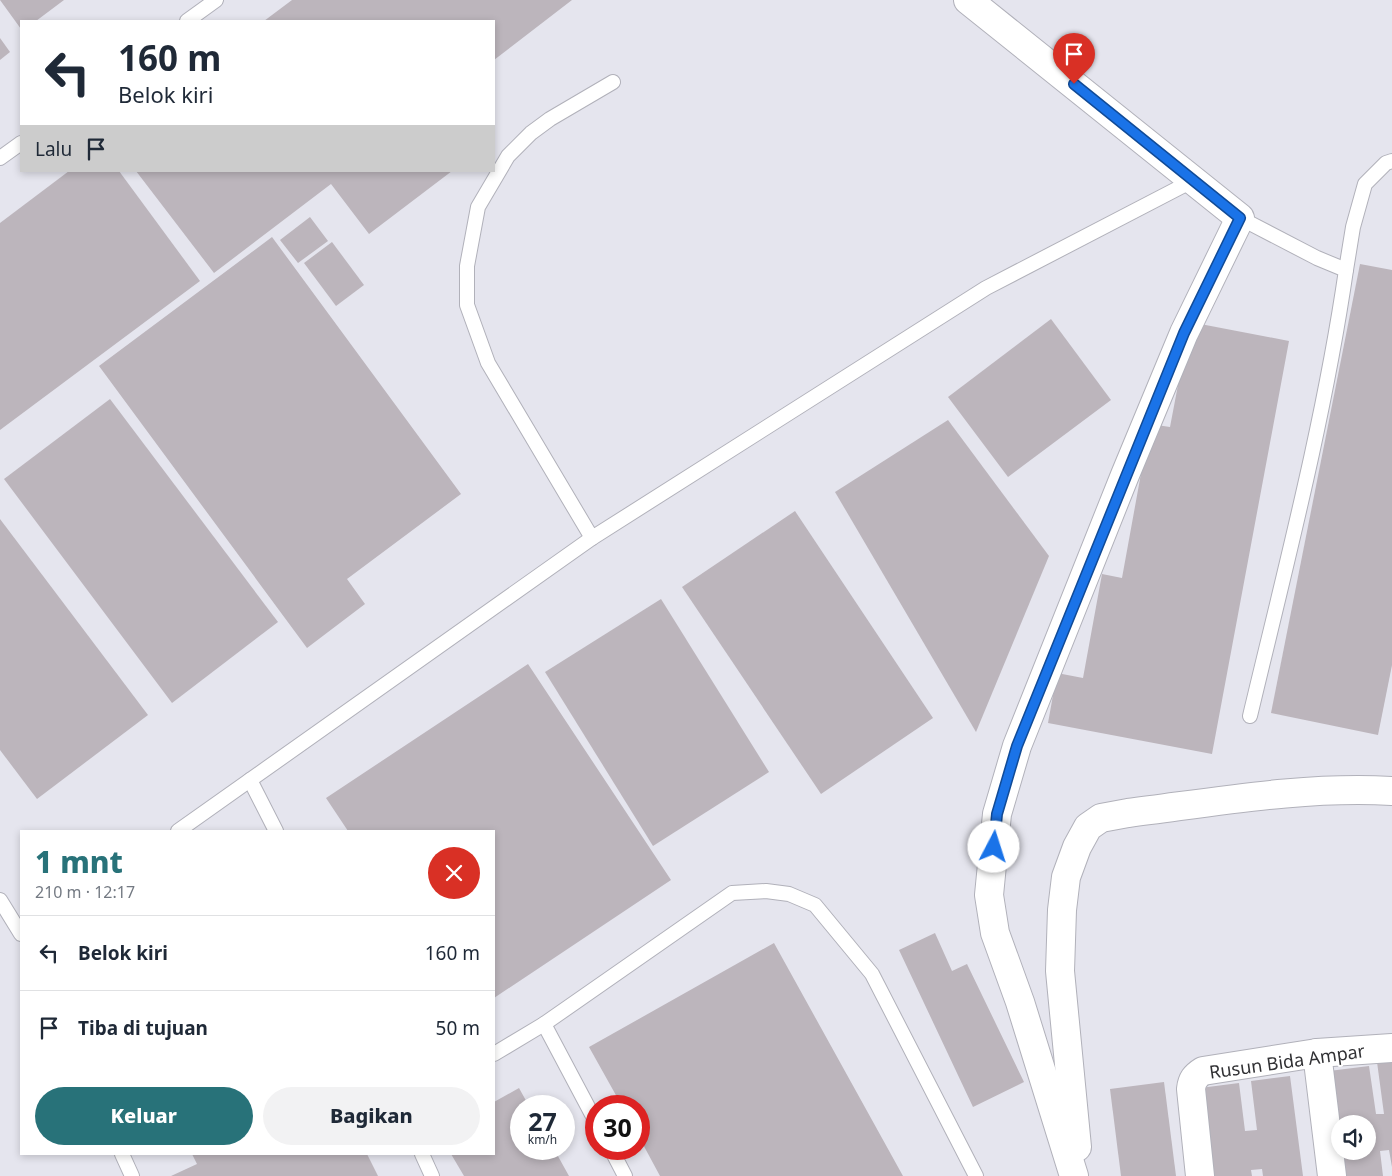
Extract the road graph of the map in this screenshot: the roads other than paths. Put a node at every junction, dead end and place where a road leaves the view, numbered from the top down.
1 (216, 0) edge
2 (968, 0) edge
3 (188, 20) edge
4 (613, 82) dead end
5 (20, 144) edge
6 (0, 158) edge
7 (1392, 161) edge
8 (1194, 180) junction
9 (1240, 218) junction
10 (1346, 270) junction
11 (592, 538) junction
12 (1250, 716) dead end
13 (250, 780) junction
14 (1392, 791) edge
15 (179, 830) edge
16 (275, 830) edge
17 (0, 900) edge
18 (20, 932) edge
19 (544, 1024) junction
20 (1392, 1048) edge
21 (495, 1053) edge
22 (1317, 1053) junction
23 (585, 1101) edge
24 (122, 1155) edge
25 (422, 1155) edge
26 (616, 1160) edge
27 (132, 1176) edge
28 (432, 1176) edge
29 (625, 1176) edge
30 (976, 1176) edge
31 (1074, 1176) edge
32 (1080, 1176) edge
33 (1200, 1176) edge
34 (1332, 1176) edge

1 - 3 lane
2 - 8 street
4 - 11 lane
5 - 6 lane
7 - 10 lane
8 - 9 street
8 - 11 lane
9 - 10 lane
9 - 31 street
10 - 12 lane
11 - 13 lane
13 - 15 lane
13 - 16 lane
14 - 32 street
17 - 18 lane
19 - 21 lane
19 - 23 lane
19 - 30 lane
20 - 22 street, Rusun Bida Ampar
22 - 33 street, Rusun Bida Ampar
22 - 34 street
24 - 27 lane
25 - 28 lane
26 - 29 lane

